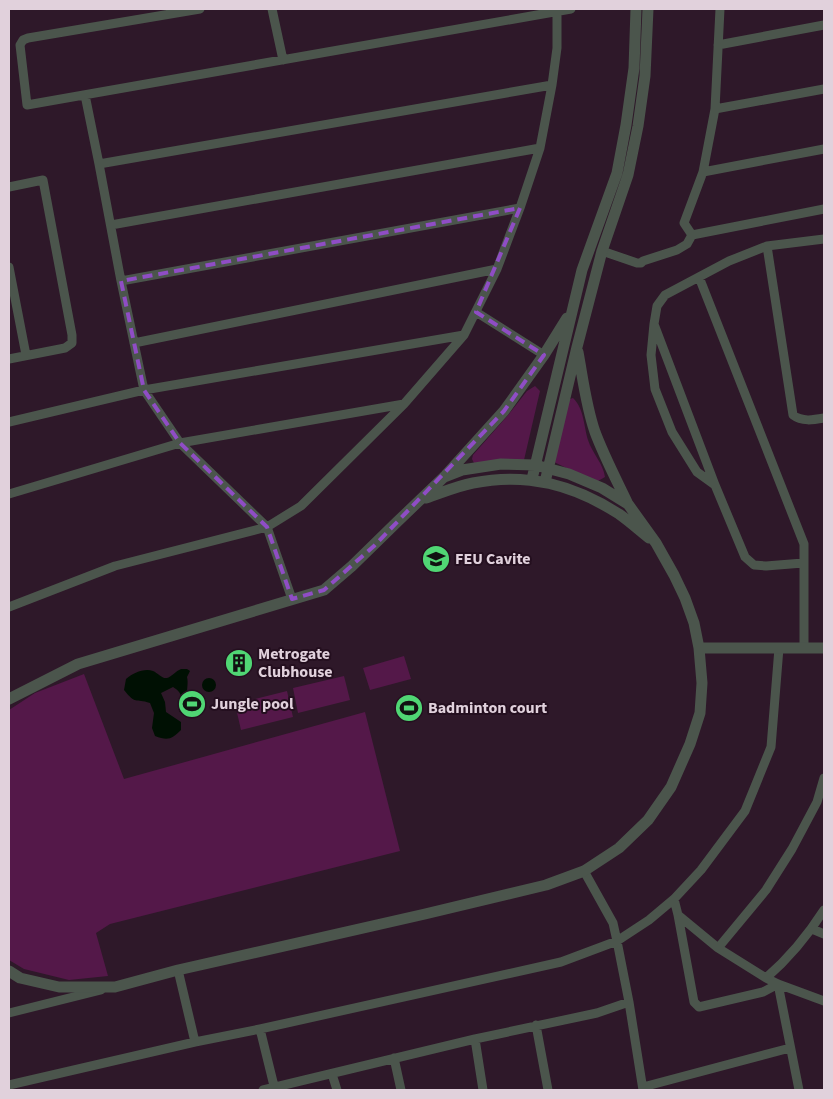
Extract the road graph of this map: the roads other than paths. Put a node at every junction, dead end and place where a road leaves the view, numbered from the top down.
1 (200, 9) edge
2 (272, 9) edge
3 (569, 9) edge
4 (636, 9) edge
5 (648, 9) edge
6 (720, 9) edge
7 (557, 11) junction
8 (824, 25) edge
9 (718, 45) junction
10 (283, 60) junction
11 (552, 86) junction
12 (824, 89) edge
13 (85, 95) junction
14 (715, 110) junction
15 (540, 148) junction
16 (824, 149) edge
17 (99, 164) junction
18 (703, 172) junction
19 (9, 187) edge
20 (520, 208) junction
21 (824, 210) edge
22 (111, 225) junction
23 (692, 235) junction
24 (824, 240) edge
25 (767, 246) junction
26 (602, 251) junction
27 (9, 266) edge
28 (497, 269) junction
29 (699, 277) junction
30 (121, 281) junction
31 (572, 310) junction
32 (476, 312) junction
33 (654, 324) junction
34 (464, 335) junction
35 (134, 343) junction
36 (577, 347) junction
37 (26, 355) junction
38 (544, 355) junction
39 (9, 359) edge
40 (144, 390) junction
41 (404, 404) junction
42 (824, 418) edge
43 (9, 422) edge
44 (180, 443) junction
45 (535, 465) junction
46 (548, 468) junction
47 (444, 478) junction
48 (532, 479) junction
49 (545, 482) junction
50 (715, 485) junction
51 (9, 494) edge
52 (422, 499) junction
53 (628, 504) junction
54 (267, 527) junction
55 (656, 543) junction
56 (803, 563) junction
57 (292, 599) junction
58 (9, 607) edge
59 (699, 648) junction
60 (779, 648) junction
61 (804, 648) junction
62 (824, 648) edge
63 (9, 696) edge
64 (824, 778) edge
65 (584, 871) junction
66 (674, 899) junction
67 (824, 910) edge
68 (678, 915) junction
69 (812, 929) junction
70 (824, 934) edge
71 (617, 941) junction
72 (718, 948) junction
73 (178, 970) junction
74 (9, 971) edge
75 (766, 978) junction
76 (778, 984) junction
77 (114, 987) junction
78 (629, 1002) junction
79 (824, 1002) edge
80 (9, 1013) edge
81 (536, 1025) junction
82 (260, 1029) junction
83 (475, 1039) junction
84 (195, 1042) junction
85 (790, 1048) junction
86 (394, 1058) junction
87 (332, 1074) junction
88 (9, 1085) edge
89 (643, 1088) edge
90 (274, 1089) edge
91 (263, 1090) edge
92 (337, 1090) edge
93 (401, 1090) edge
94 (483, 1090) edge
95 (548, 1090) edge
96 (799, 1090) edge

1 - 13 street
2 - 10 street
3 - 7 street
4 - 31 street
5 - 26 street
6 - 9 street
7 - 10 street
7 - 11 street
8 - 9 street
9 - 14 street
10 - 13 street
11 - 15 street
11 - 17 street
12 - 14 street
13 - 17 street
14 - 18 street
15 - 20 street
15 - 22 street
16 - 18 street
17 - 22 street
18 - 23 street
19 - 37 street
20 - 28 street
20 - 30 street
21 - 23 street
22 - 30 street
23 - 26 street
24 - 25 street
25 - 29 street
25 - 42 street
26 - 36 street
27 - 37 street
28 - 32 street
28 - 35 street
29 - 33 street
29 - 56 street
30 - 35 street
31 - 38 street
31 - 45 street
32 - 34 street
32 - 38 street
33 - 50 street
33 - 50 street
34 - 40 street
34 - 41 street
35 - 40 street
36 - 46 street
36 - 53 street
37 - 39 street
38 - 47 street
40 - 43 street
40 - 44 street
41 - 44 street
41 - 54 street
44 - 51 street
44 - 54 street
45 - 46 street
45 - 47 street
45 - 48 street
46 - 49 street
46 - 53 street
47 - 52 street
48 - 49 street
48 - 52 street
49 - 55 street
50 - 56 street
52 - 57 street
53 - 55 street
54 - 57 street
54 - 58 street
55 - 59 street
56 - 61 street
57 - 63 street
59 - 60 street
59 - 65 street
60 - 61 street
60 - 66 street
61 - 62 street
64 - 72 street
65 - 71 street
65 - 73 street
66 - 68 street
66 - 71 street
67 - 69 street
68 - 72 street
68 - 76 street
69 - 70 street
69 - 75 street
71 - 78 street
71 - 82 street
72 - 75 street
73 - 77 street
73 - 84 street
74 - 77 street
75 - 76 street
76 - 79 street
76 - 85 street
77 - 80 street
78 - 81 street
78 - 89 street
81 - 83 street
81 - 95 street
82 - 84 street
82 - 90 street
83 - 86 street
83 - 94 street
84 - 88 street
85 - 89 street
85 - 96 street
86 - 87 street
86 - 93 street
87 - 90 street
87 - 92 street
90 - 91 street

